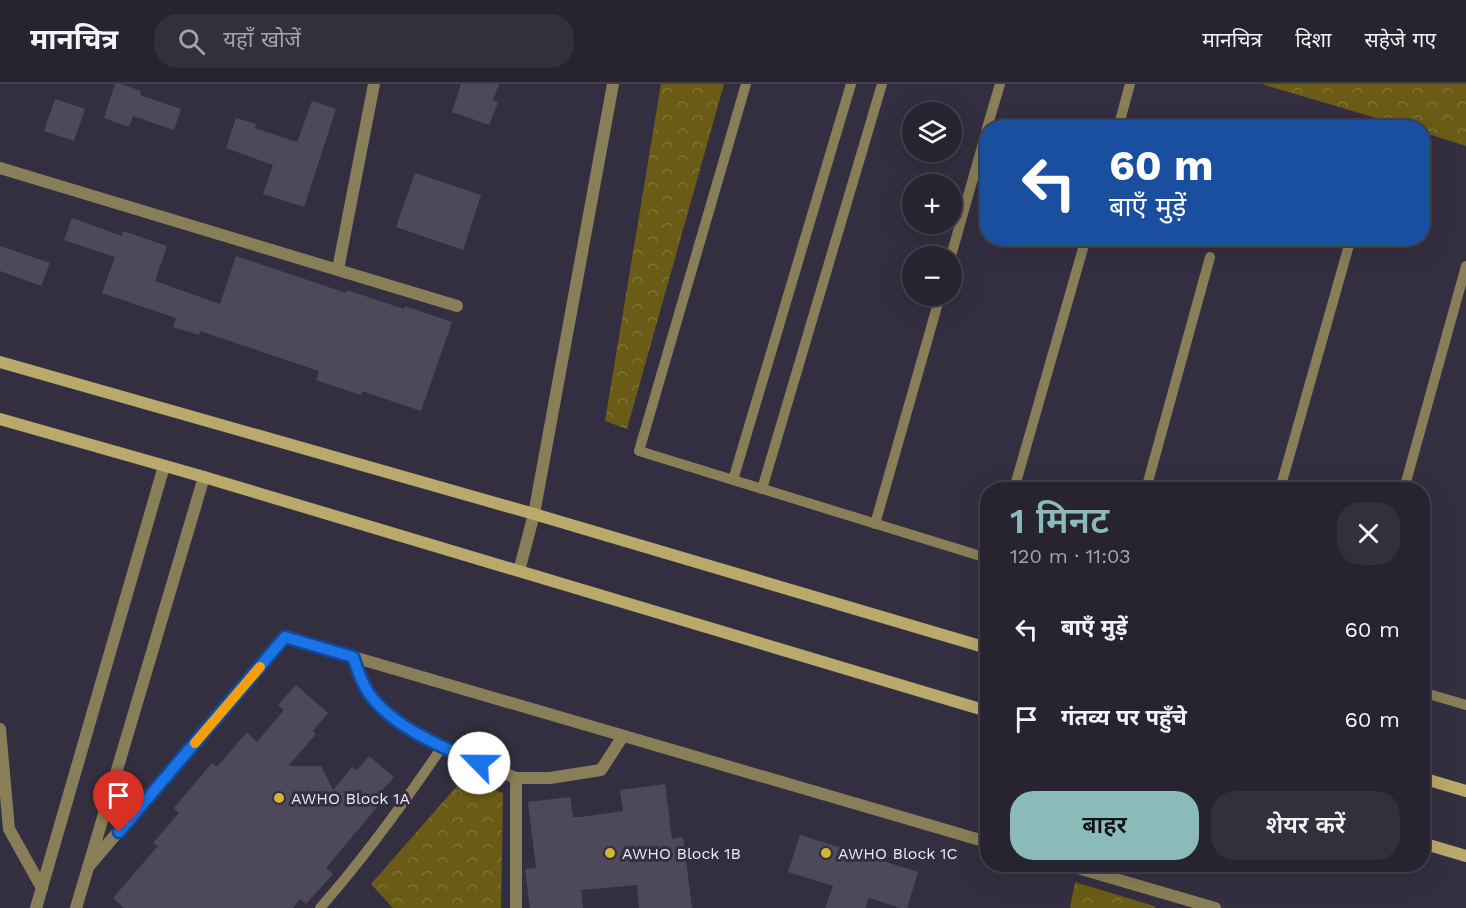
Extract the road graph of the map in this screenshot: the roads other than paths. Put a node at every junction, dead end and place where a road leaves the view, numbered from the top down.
1 (374, 84) edge
2 (613, 84) edge
3 (746, 84) edge
4 (851, 84) edge
5 (882, 84) edge
6 (1000, 84) edge
7 (1130, 84) edge
8 (989, 120) edge
9 (1120, 120) edge
10 (980, 153) edge
11 (0, 168) edge
12 (954, 246) edge
13 (1084, 246) edge
14 (1349, 246) edge
15 (1210, 257) dead end
16 (1466, 266) edge
17 (338, 269) junction
18 (457, 306) dead end
19 (937, 306) edge
20 (0, 362) edge
21 (0, 419) edge
22 (164, 466) junction
23 (204, 477) junction
24 (733, 480) junction
25 (1016, 482) edge
26 (1148, 482) edge
27 (1282, 482) edge
28 (1406, 482) edge
29 (762, 489) junction
30 (534, 514) junction
31 (876, 524) junction
32 (980, 556) edge
33 (519, 571) junction
34 (980, 646) edge
35 (353, 657) junction
36 (1430, 694) edge
37 (1466, 705) edge
38 (980, 709) edge
39 (0, 729) edge
40 (623, 736) junction
41 (442, 747) junction
42 (516, 778) junction
43 (1430, 780) edge
44 (1466, 791) edge
45 (5, 828) edge
46 (980, 840) edge
47 (1430, 845) edge
48 (1466, 856) edge
49 (88, 867) junction
50 (1091, 872) edge
51 (42, 888) junction
52 (36, 908) edge
53 (76, 908) edge
54 (320, 908) edge
55 (516, 908) edge
56 (1215, 908) edge

1 - 17 street
2 - 30 street
3 - 24 lane
4 - 24 lane
5 - 29 lane
6 - 8 lane
7 - 9 lane
10 - 12 lane
11 - 17 street
13 - 25 lane
14 - 27 lane
15 - 26 lane
16 - 28 lane
17 - 18 street
19 - 31 lane
20 - 30 street
21 - 22 street
22 - 23 street
22 - 51 street
23 - 33 street
23 - 49 street
24 - 29 lane
29 - 31 lane
30 - 33 street
30 - 34 street
31 - 32 lane
33 - 38 street
35 - 40 street
35 - 41 street
35 - 49 street
36 - 37 lane
39 - 45 street
40 - 42 street
40 - 46 street
41 - 42 street
41 - 54 lane
42 - 55 street
43 - 44 street
45 - 51 street
47 - 48 street
49 - 53 street
50 - 56 street
51 - 52 street

